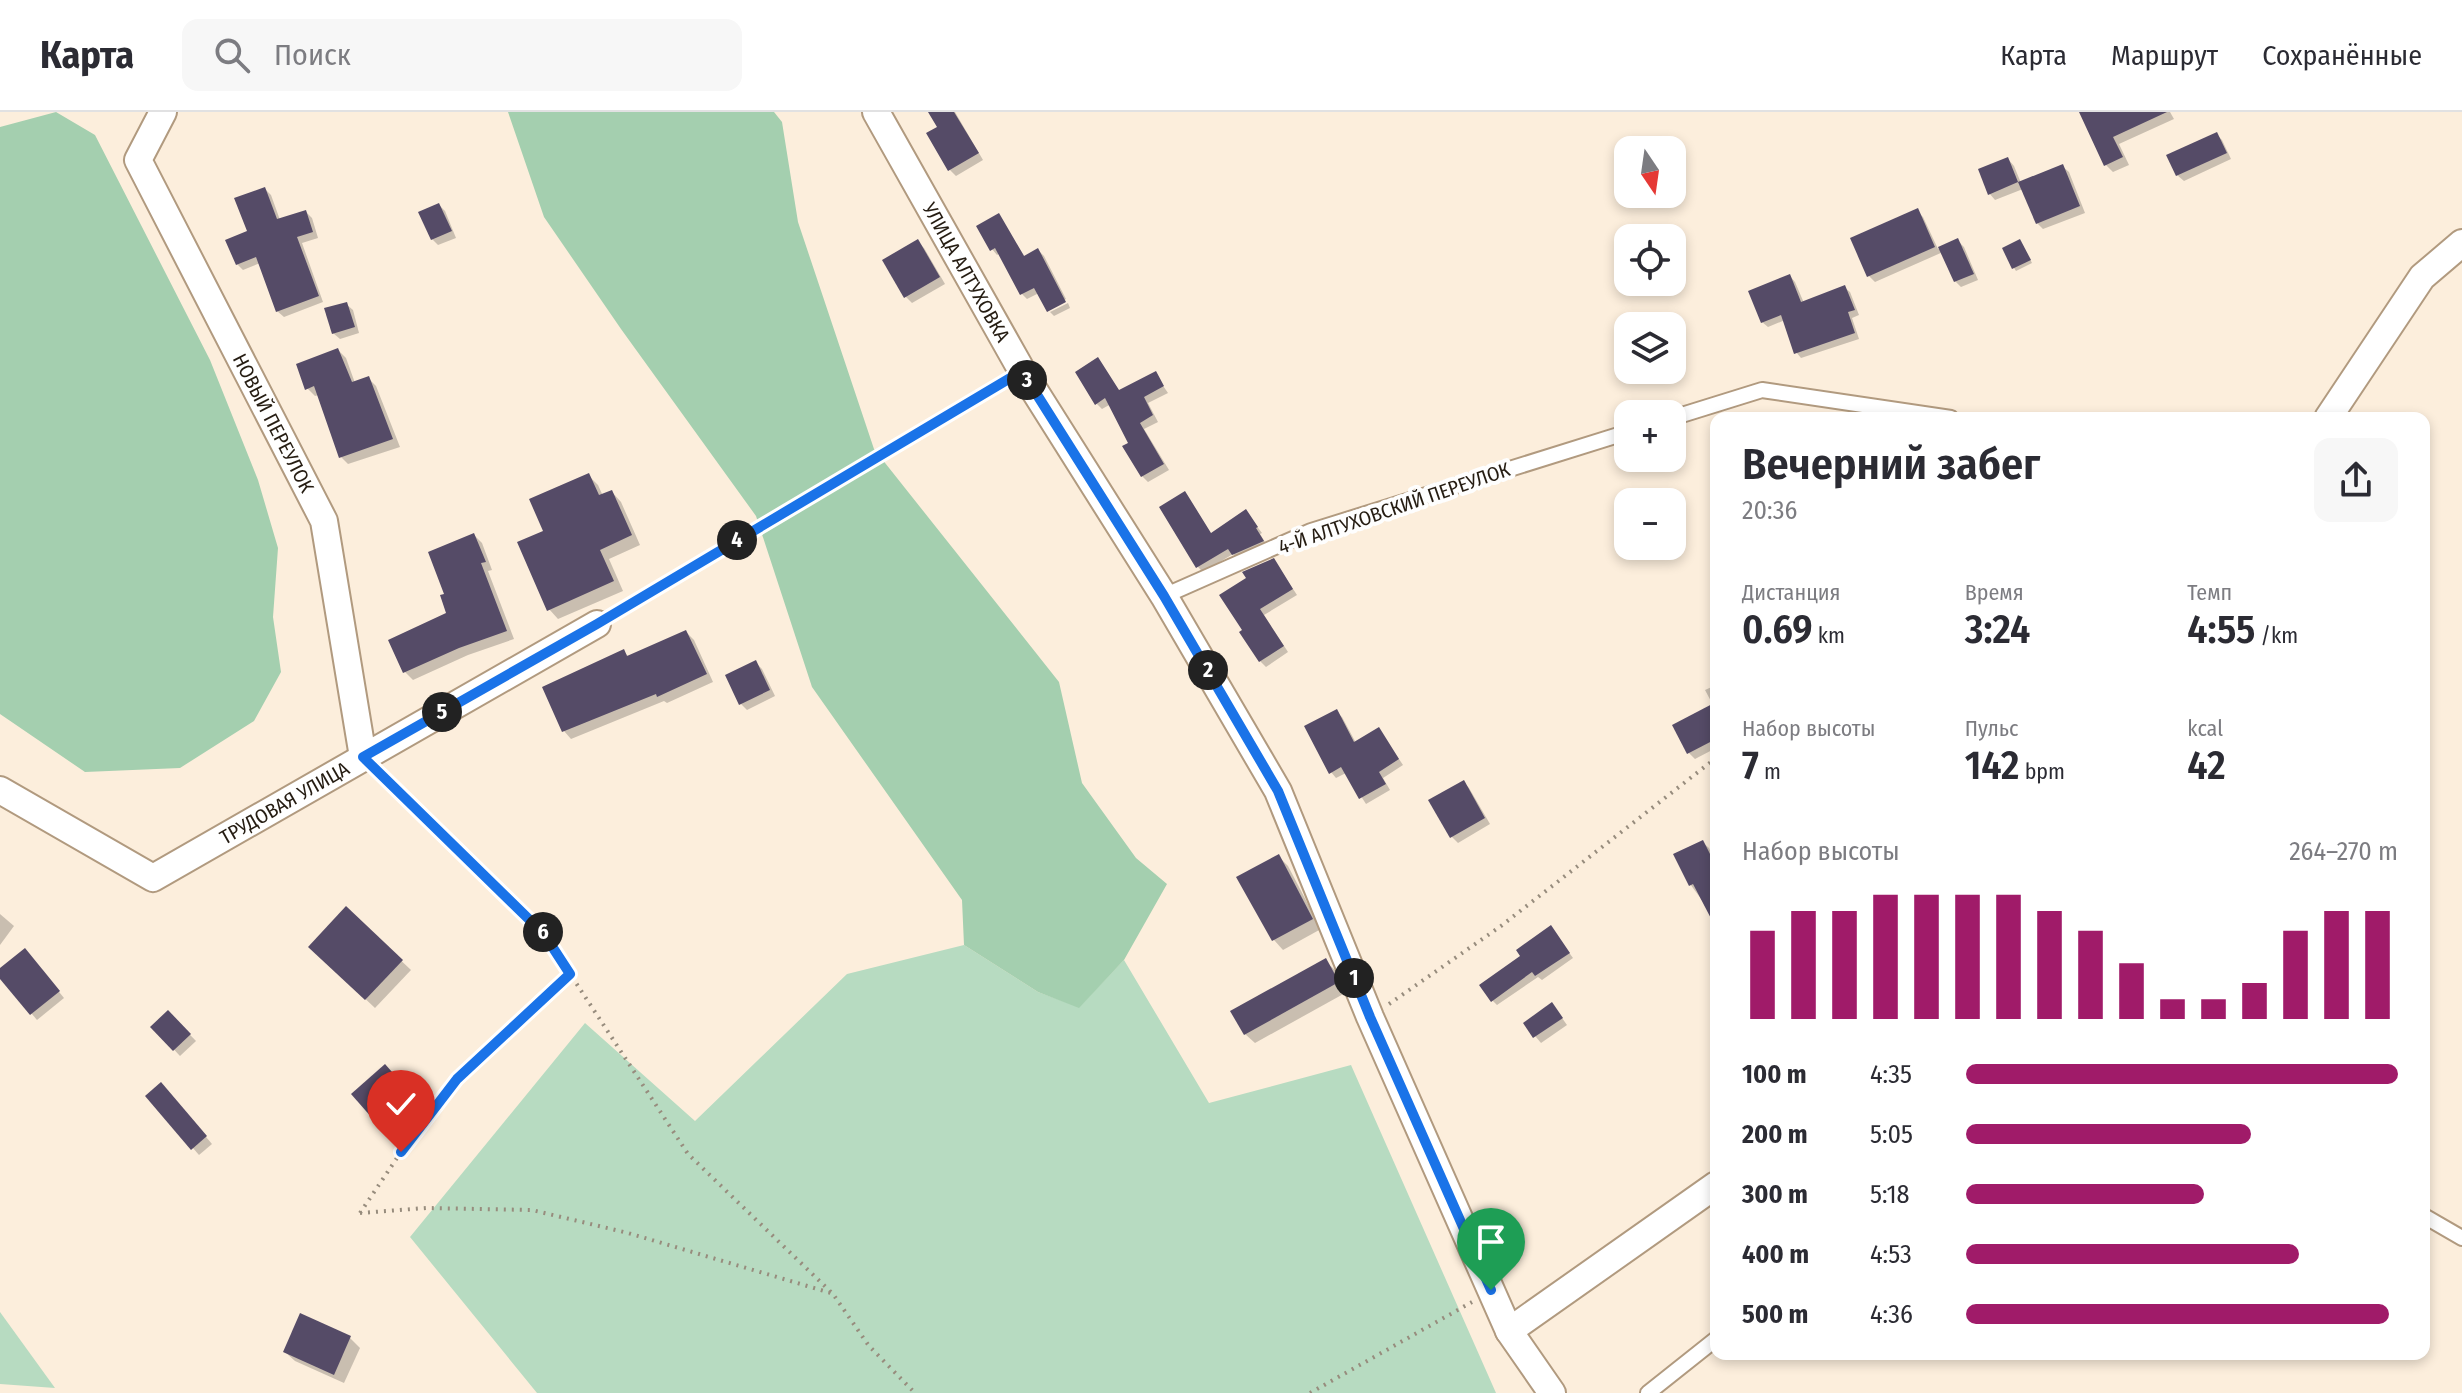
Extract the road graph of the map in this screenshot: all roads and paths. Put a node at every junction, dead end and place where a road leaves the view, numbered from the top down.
1 (163, 112) edge
2 (876, 112) edge
3 (2462, 243) edge
4 (1022, 371) junction
5 (1910, 412) edge
6 (2332, 412) edge
7 (1686, 414) edge
8 (1614, 436) edge
9 (1164, 596) junction
10 (597, 624) joint
11 (363, 757) junction
12 (1710, 763) edge
13 (0, 790) edge
14 (570, 974) junction
15 (1370, 1017) junction
16 (1710, 1190) edge
17 (2430, 1219) edge
18 (2462, 1238) edge
19 (1491, 1290) junction
20 (833, 1294) junction
21 (1509, 1331) junction
22 (1710, 1344) edge
23 (915, 1393) edge
24 (1310, 1393) edge
25 (1552, 1393) edge
26 (1648, 1393) edge

1 - 11 street, НОВЫЙ ПЕРЕУЛОК
2 - 4 street, УЛИЦА АЛТУХОВКА
3 - 6 street
4 - 9 street, УЛИЦА АЛТУХОВКА
4 - 10 path
5 - 7 lane
8 - 9 lane, 4-Й АЛТУХОВСКИЙ ПЕРЕУЛОК
9 - 15 street, УЛИЦА АЛТУХОВКА
10 - 11 street, ТРУДОВАЯ УЛИЦА
11 - 13 street, ТРУДОВАЯ УЛИЦА
11 - 14 path
12 - 15 path
14 - 20 path
14 - 20 path
15 - 19 street, УЛИЦА АЛТУХОВКА
16 - 21 street
17 - 18 lane
19 - 21 street, УЛИЦА АЛТУХОВКА
19 - 24 path
20 - 23 path
21 - 25 street, УЛИЦА АЛТУХОВКА
22 - 26 lane

